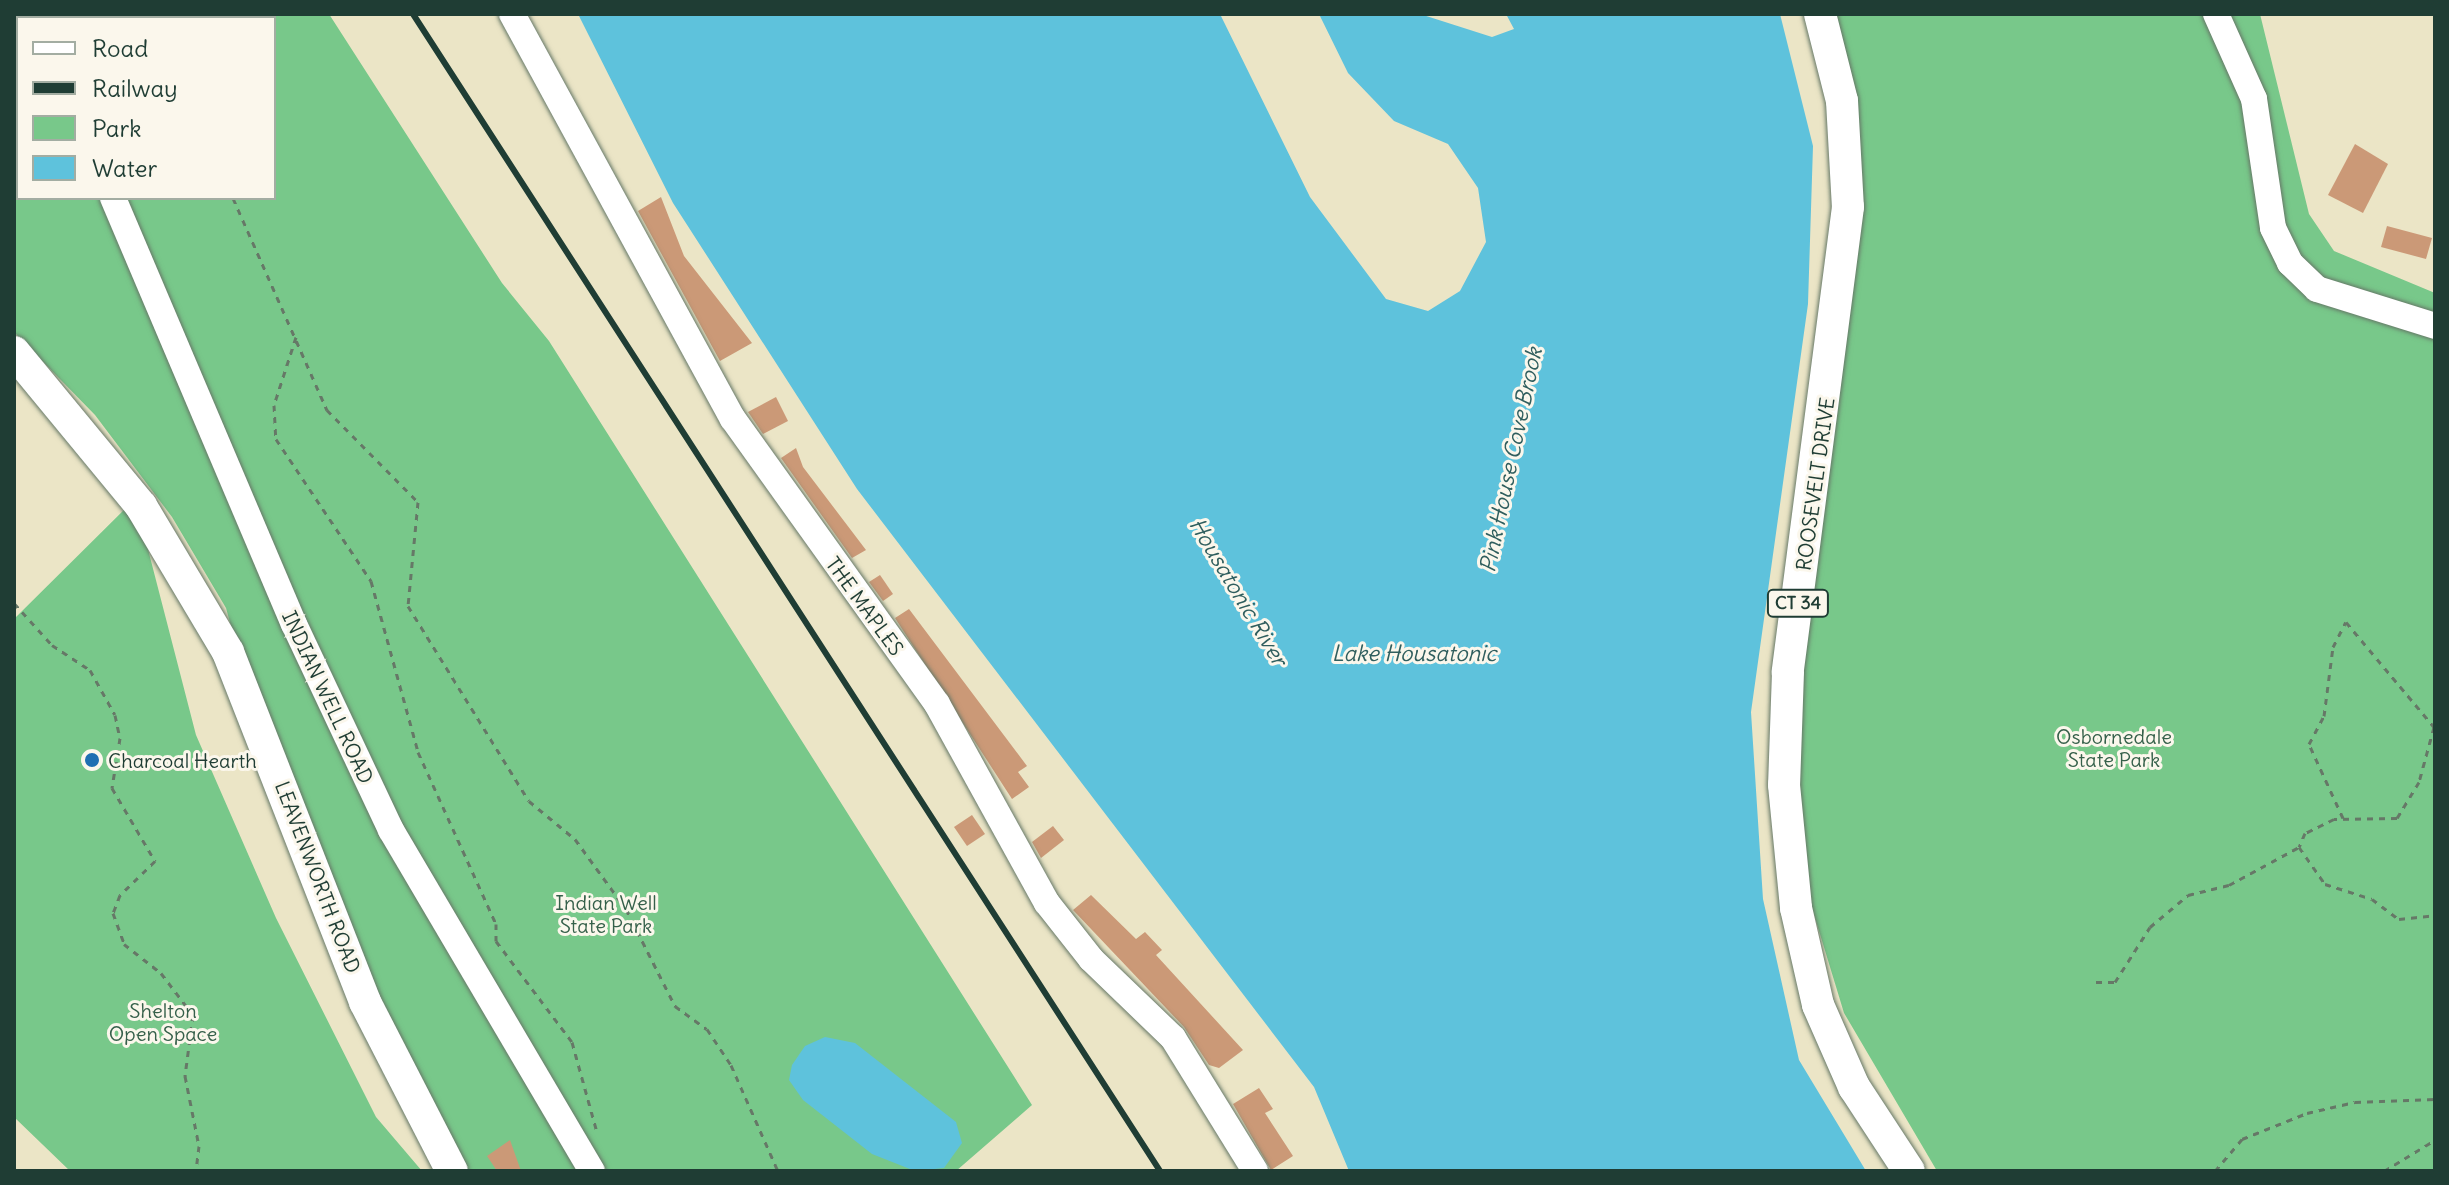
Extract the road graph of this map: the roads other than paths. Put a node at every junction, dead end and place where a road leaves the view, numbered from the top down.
1 (512, 14) edge
2 (1820, 14) edge
3 (2216, 14) edge
4 (114, 200) edge
5 (2435, 326) edge
6 (14, 352) edge
7 (452, 1171) edge
8 (592, 1171) edge
9 (1255, 1171) edge
10 (1909, 1171) edge

1 - 9 street, THE MAPLES
2 - 10 main road, ROOSEVELT DRIVE / CT 34
3 - 5 street
4 - 8 street, INDIAN WELL ROAD
6 - 7 main road, LEAVENWORTH ROAD

